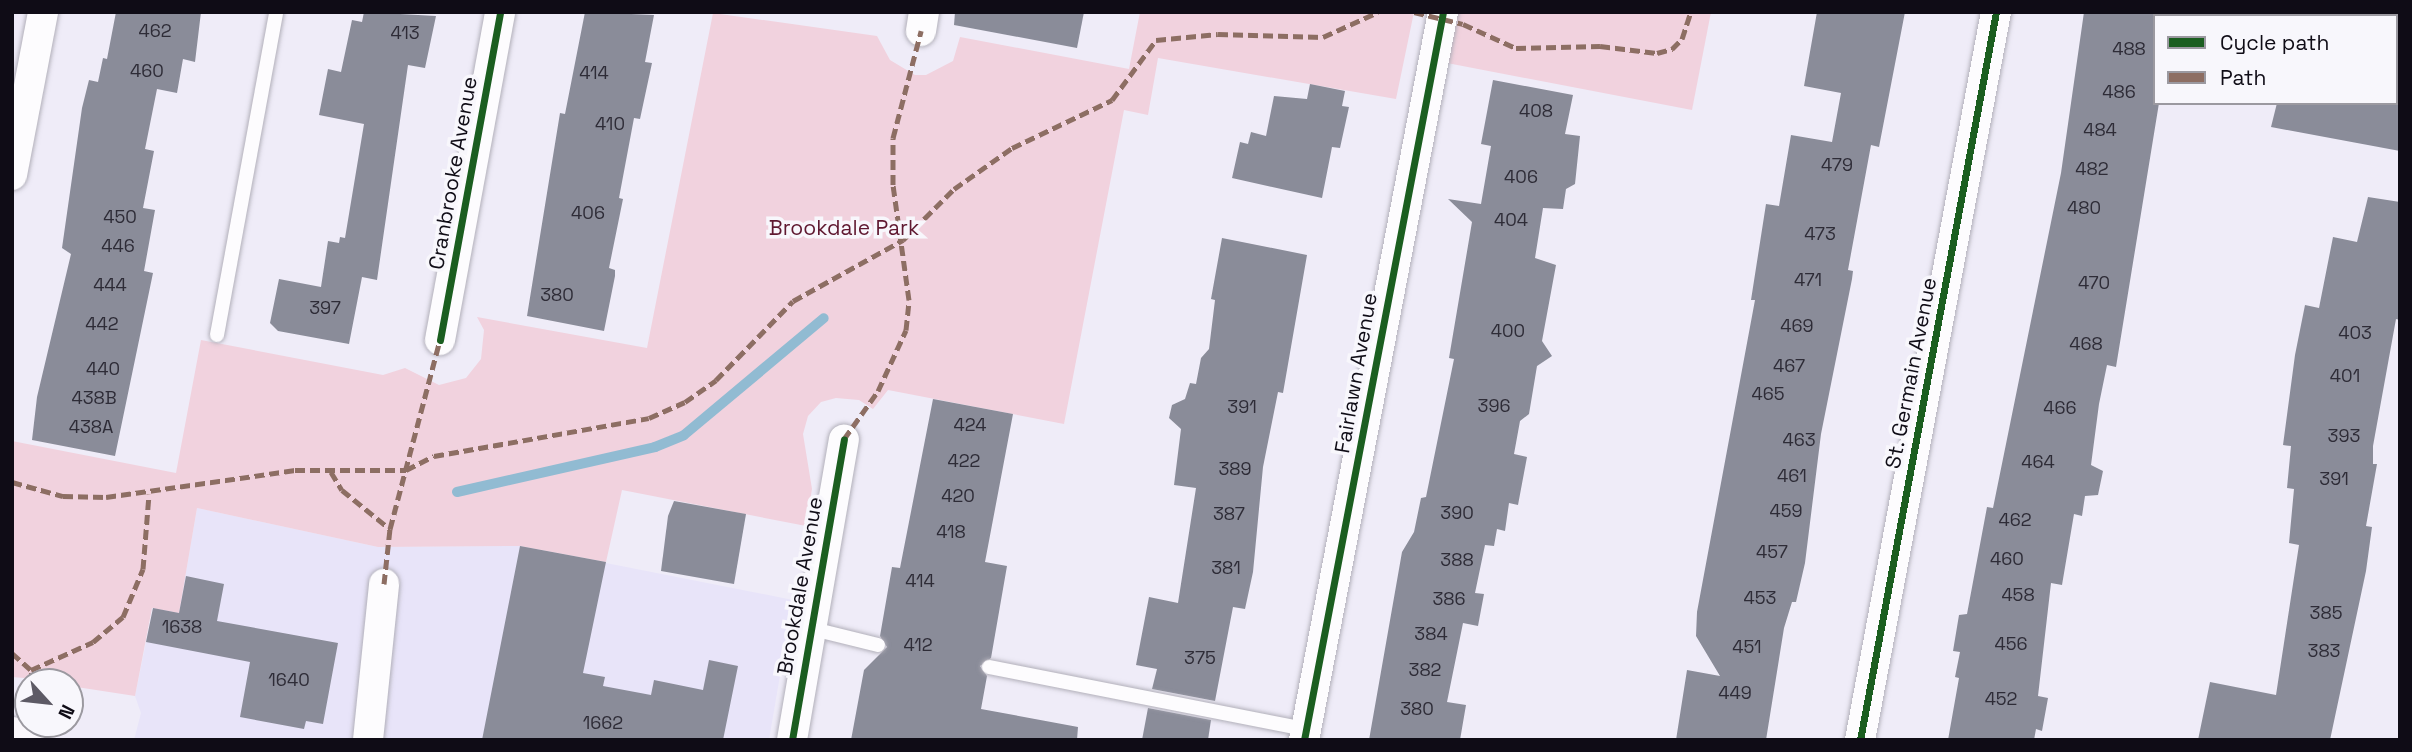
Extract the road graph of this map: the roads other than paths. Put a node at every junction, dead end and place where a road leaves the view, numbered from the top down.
1 (43, 12) edge
2 (276, 12) edge
3 (500, 12) edge
4 (1443, 12) edge
5 (1996, 12) edge
6 (12, 175) edge
7 (217, 335) dead end
8 (440, 340) dead end
9 (844, 439) dead end
10 (384, 584) dead end
11 (809, 628) junction
12 (878, 645) dead end
13 (989, 667) dead end
14 (1305, 734) edge
15 (12, 736) edge
16 (30, 740) edge
17 (368, 740) edge
18 (792, 740) edge
19 (1860, 740) edge

1 - 6 street
2 - 7 lane
3 - 8 street, Cranbrooke Avenue
4 - 14 street, Fairlawn Avenue
5 - 19 street, St. Germain Avenue
9 - 11 street, Brookdale Avenue
10 - 17 street
11 - 12 lane
11 - 18 street, Brookdale Avenue
13 - 14 lane
15 - 16 main road

